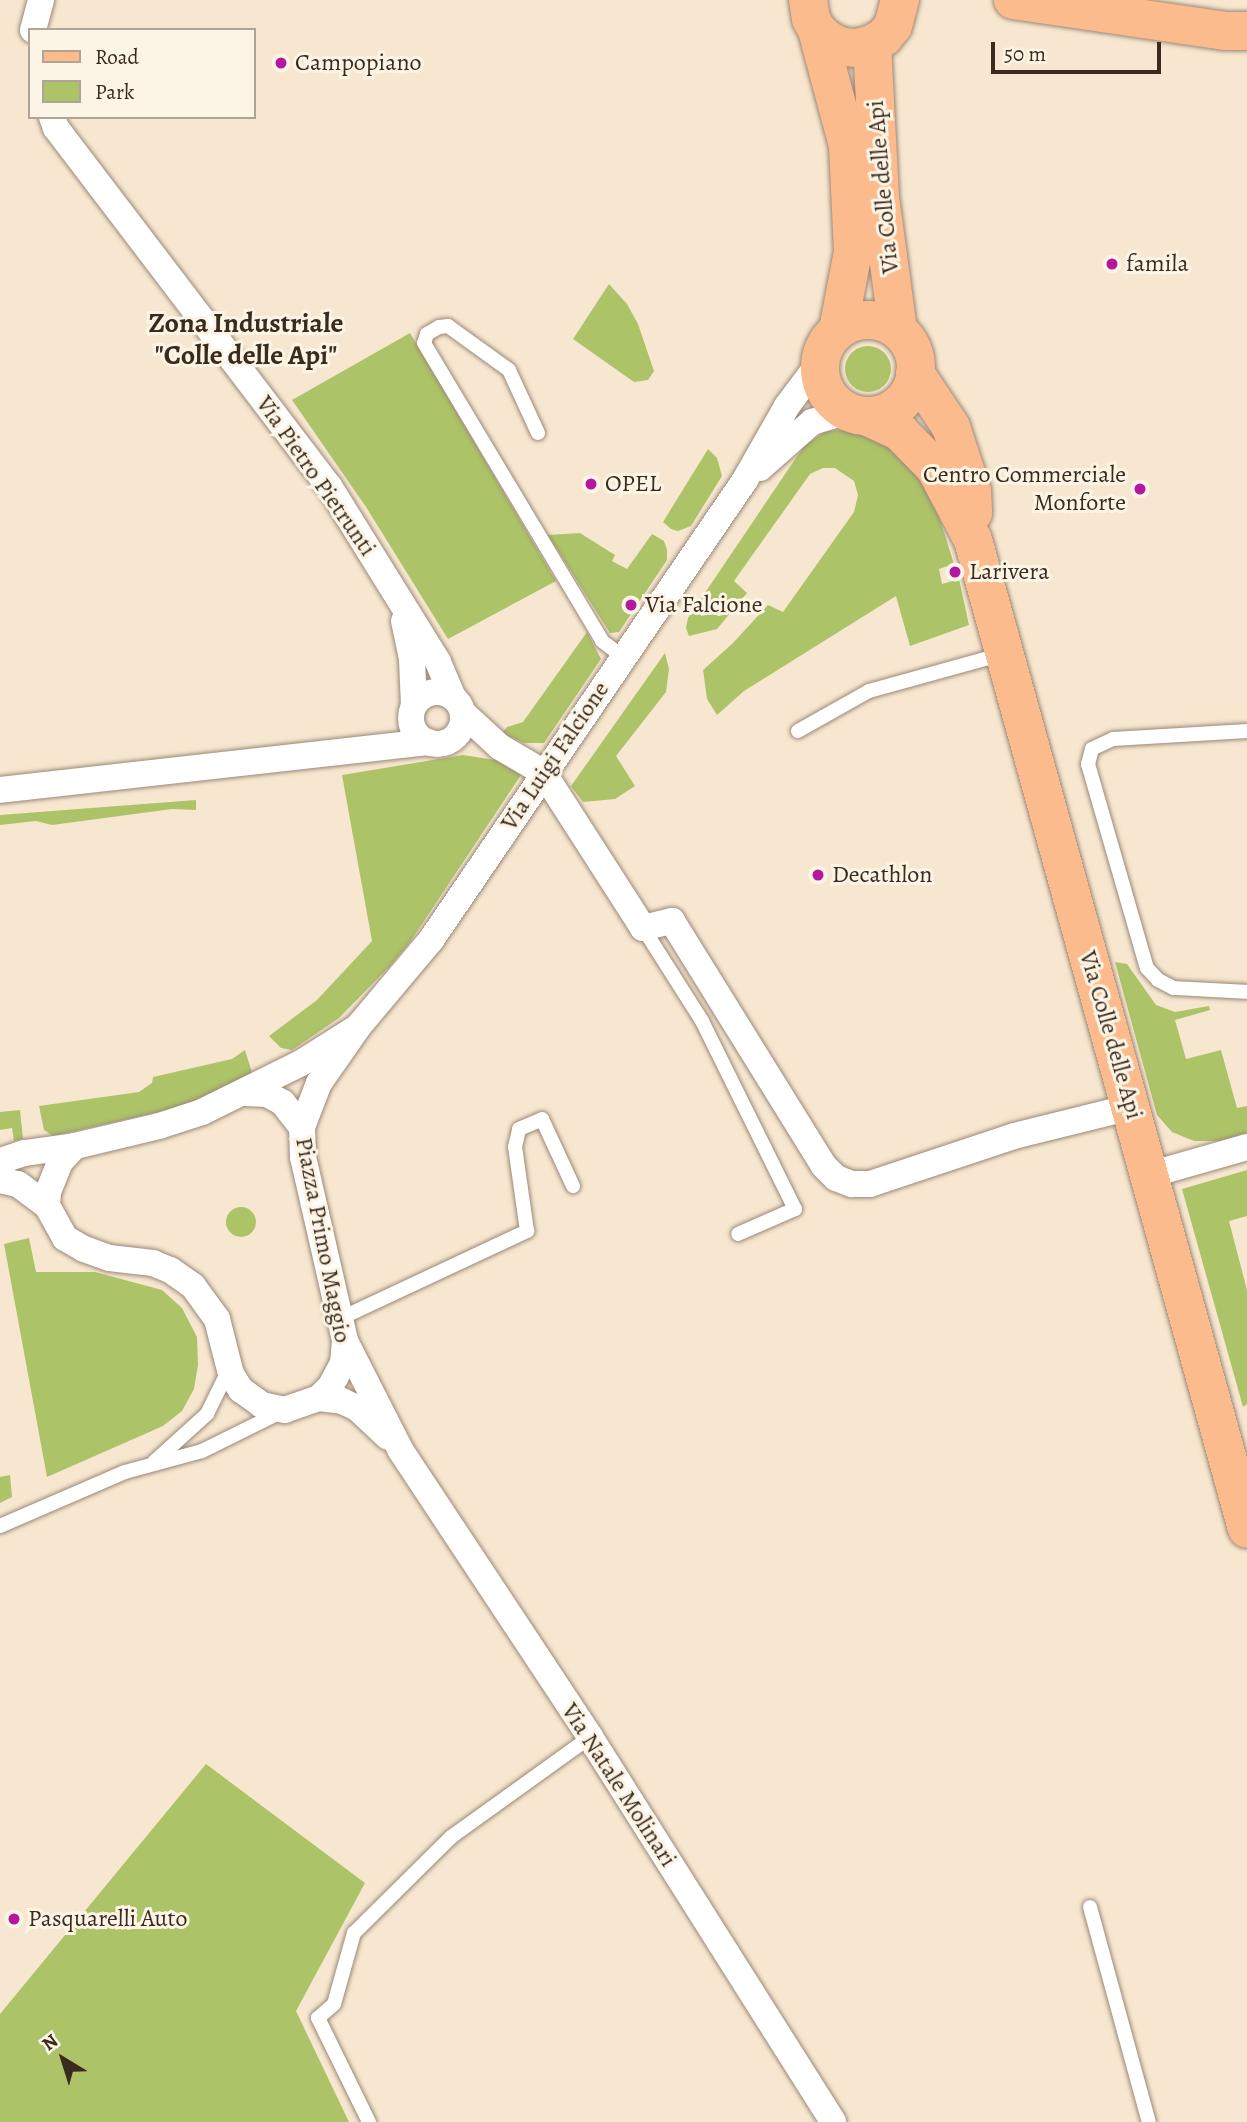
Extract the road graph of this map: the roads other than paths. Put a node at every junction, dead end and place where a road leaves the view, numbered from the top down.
1 (41, 0) edge
2 (1013, 0) edge
3 (910, 5) edge
4 (813, 15) edge
5 (34, 28) edge
6 (1247, 31) edge
7 (872, 44) junction
8 (53, 119) edge
9 (898, 330) junction
10 (829, 346) junction
11 (915, 373) junction
12 (857, 413) junction
13 (538, 433) dead end
14 (745, 480) junction
15 (973, 540) junction
16 (400, 603) junction
17 (1005, 654) junction
18 (623, 657) junction
19 (458, 705) junction
20 (412, 709) junction
21 (798, 731) dead end
22 (1247, 731) edge
23 (437, 742) junction
24 (367, 747) junction
25 (500, 747) junction
26 (543, 772) junction
27 (0, 790) edge
28 (643, 928) junction
29 (1247, 992) edge
30 (358, 1027) junction
31 (246, 1093) junction
32 (1131, 1107) junction
33 (302, 1127) junction
34 (75, 1146) junction
35 (1247, 1147) edge
36 (0, 1161) edge
37 (1150, 1175) junction
38 (0, 1180) edge
39 (573, 1186) dead end
40 (47, 1206) junction
41 (738, 1234) dead end
42 (342, 1330) junction
43 (229, 1369) junction
44 (319, 1398) junction
45 (285, 1410) junction
46 (401, 1451) junction
47 (153, 1463) junction
48 (0, 1526) edge
49 (1247, 1529) edge
50 (590, 1737) junction
51 (1090, 1907) dead end
52 (369, 2122) edge
53 (833, 2122) edge
54 (1149, 2122) edge

1 - 5 street
2 - 6 main road
3 - 7 main road
4 - 7 main road
4 - 10 main road, Via Colle delle Api
7 - 9 main road, Via Colle delle Api
8 - 16 street, Via Pietro Pietrunti
9 - 10 main road
9 - 11 main road
10 - 12 main road
10 - 14 street, Via Luigi Falcione
11 - 12 main road
11 - 15 main road, Via Colle delle Api
12 - 14 street, Via Luigi Falcione
12 - 15 main road, Via Colle delle Api
13 - 18 lane
14 - 18 street, Via Luigi Falcione
15 - 17 main road, Via Colle delle Api
16 - 19 street, Via Pietro Pietrunti
16 - 20 street, Via Pietro Pietrunti
17 - 21 lane
17 - 32 main road, Via Colle delle Api
18 - 26 street, Via Luigi Falcione
19 - 20 street
19 - 23 street
19 - 25 street, Via Pietro Pietrunti
20 - 23 street
20 - 24 street
22 - 29 lane
23 - 24 street, Via Pietro Pietrunti
23 - 25 street, Via Pietro Pietrunti
24 - 27 street, Via Pietro Pietrunti
25 - 26 street, Via Pietro Pietrunti
26 - 28 street
26 - 30 street, Via Luigi Falcione
28 - 32 street
28 - 41 lane
30 - 31 street, Via Luigi Falcione
30 - 33 street, Via Luigi Falcione
31 - 33 street, Piazza Primo Maggio
31 - 34 street
32 - 37 main road, Via Colle delle Api
33 - 42 street, Piazza Primo Maggio
34 - 36 street
34 - 40 street
35 - 37 street
37 - 49 main road, Via Colle delle Api
38 - 40 street
39 - 42 lane
40 - 43 street
42 - 44 street, Piazza Primo Maggio
42 - 46 street, Via Natale Molinari
43 - 45 street
43 - 47 lane
44 - 45 street
44 - 46 street, Via Natale Molinari
45 - 47 lane
46 - 50 street, Via Natale Molinari
47 - 48 lane
50 - 52 lane
50 - 53 street, Via Natale Molinari
51 - 54 lane

